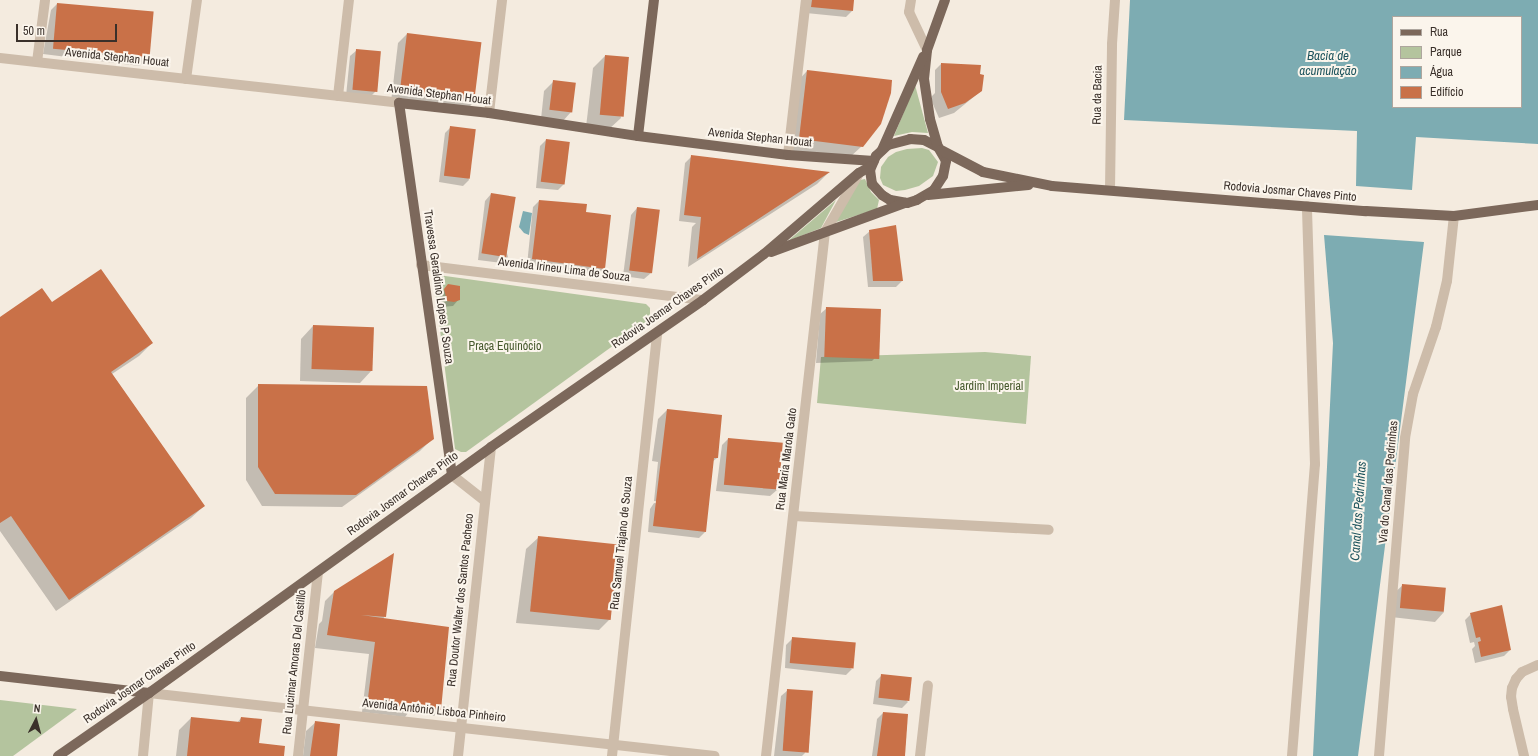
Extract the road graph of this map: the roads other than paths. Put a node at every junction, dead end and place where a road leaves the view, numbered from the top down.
1 (45, 0) edge
2 (197, 0) edge
3 (349, 0) edge
4 (502, 0) edge
5 (654, 0) edge
6 (806, 0) edge
7 (911, 0) edge
8 (945, 0) edge
9 (1115, 0) edge
10 (927, 50) junction
11 (0, 58) edge
12 (37, 62) junction
13 (186, 79) junction
14 (338, 96) junction
15 (399, 103) junction
16 (489, 113) junction
17 (638, 136) junction
18 (940, 148) junction
19 (881, 151) junction
20 (788, 155) junction
21 (872, 164) junction
22 (859, 174) junction
23 (1040, 184) junction
24 (1110, 190) junction
25 (926, 196) junction
26 (906, 203) junction
27 (1538, 205) edge
28 (1307, 206) junction
29 (1454, 216) junction
30 (825, 232) junction
31 (764, 254) junction
32 (421, 265) junction
33 (703, 300) junction
34 (658, 333) junction
35 (491, 447) junction
36 (452, 475) junction
37 (485, 501) junction
38 (794, 516) junction
39 (1049, 530) dead end
40 (318, 572) junction
41 (1535, 666) edge
42 (0, 676) edge
43 (928, 685) dead end
44 (149, 693) junction
45 (303, 710) junction
46 (461, 727) junction
47 (613, 745) junction
48 (58, 756) edge
49 (143, 756) edge
50 (298, 756) edge
51 (458, 756) edge
52 (612, 756) edge
53 (715, 756) edge
54 (766, 756) edge
55 (920, 756) edge
56 (1292, 756) edge
57 (1379, 756) edge
58 (1524, 756) edge

1 - 12 street
2 - 13 street
3 - 14 street
4 - 16 street
5 - 17 main road
6 - 20 street
7 - 10 street
8 - 10 main road
9 - 24 street, Rua da Bacia
10 - 18 main road
10 - 19 main road
11 - 12 street, Avenida Stephan Houat
12 - 13 street, Avenida Stephan Houat
13 - 14 street, Avenida Stephan Houat
14 - 15 street, Avenida Stephan Houat
15 - 16 main road, Avenida Stephan Houat
15 - 32 main road, Travessa Geraldino Lopes P Souza
16 - 17 main road, Avenida Stephan Houat
17 - 20 main road, Avenida Stephan Houat
18 - 19 main road
18 - 23 main road, Rodovia Josmar Chaves Pinto
18 - 25 main road
19 - 21 main road
20 - 21 main road, Avenida Stephan Houat
21 - 22 main road, Rodovia Josmar Chaves Pinto
21 - 26 main road
22 - 30 street, Rua Maria Marola Gato
22 - 31 main road, Rodovia Josmar Chaves Pinto
23 - 24 main road, Rodovia Josmar Chaves Pinto
23 - 25 main road, Rodovia Josmar Chaves Pinto
24 - 28 main road, Rodovia Josmar Chaves Pinto
25 - 26 main road
26 - 30 main road, Rodovia Josmar Chaves Pinto
27 - 29 main road, Rodovia Josmar Chaves Pinto
28 - 29 main road, Rodovia Josmar Chaves Pinto
28 - 56 street
29 - 57 street, Via do Canal das Pedrinhas
30 - 31 main road, Rodovia Josmar Chaves Pinto
30 - 38 street, Rua Maria Marola Gato
31 - 33 main road, Rodovia Josmar Chaves Pinto
32 - 33 street, Avenida Irineu Lima de Souza
32 - 36 main road, Travessa Geraldino Lopes P Souza
33 - 34 main road, Rodovia Josmar Chaves Pinto
34 - 35 main road, Rodovia Josmar Chaves Pinto
34 - 47 street, Rua Samuel Trajano de Souza
35 - 36 main road, Rodovia Josmar Chaves Pinto
35 - 37 street, Rua Doutor Walter dos Santos Pacheco
36 - 37 street
36 - 40 main road, Rodovia Josmar Chaves Pinto
37 - 46 street, Rua Doutor Walter dos Santos Pacheco
38 - 39 street
38 - 54 street, Rua Maria Marola Gato
40 - 44 main road, Rodovia Josmar Chaves Pinto
40 - 45 street, Rua Lucimar Amoras Del Castillo
41 - 58 street
42 - 44 main road
43 - 55 street
44 - 45 street, Avenida Antônio Lisboa Pinheiro
44 - 48 main road, Rodovia Josmar Chaves Pinto
44 - 49 street
45 - 46 street, Avenida Antônio Lisboa Pinheiro
45 - 50 street, Rua Lucimar Amoras Del Castillo
46 - 47 street, Avenida Antônio Lisboa Pinheiro
46 - 51 street, Rua Doutor Walter dos Santos Pacheco
47 - 52 street, Rua Samuel Trajano de Souza
47 - 53 street, Avenida Antônio Lisboa Pinheiro

